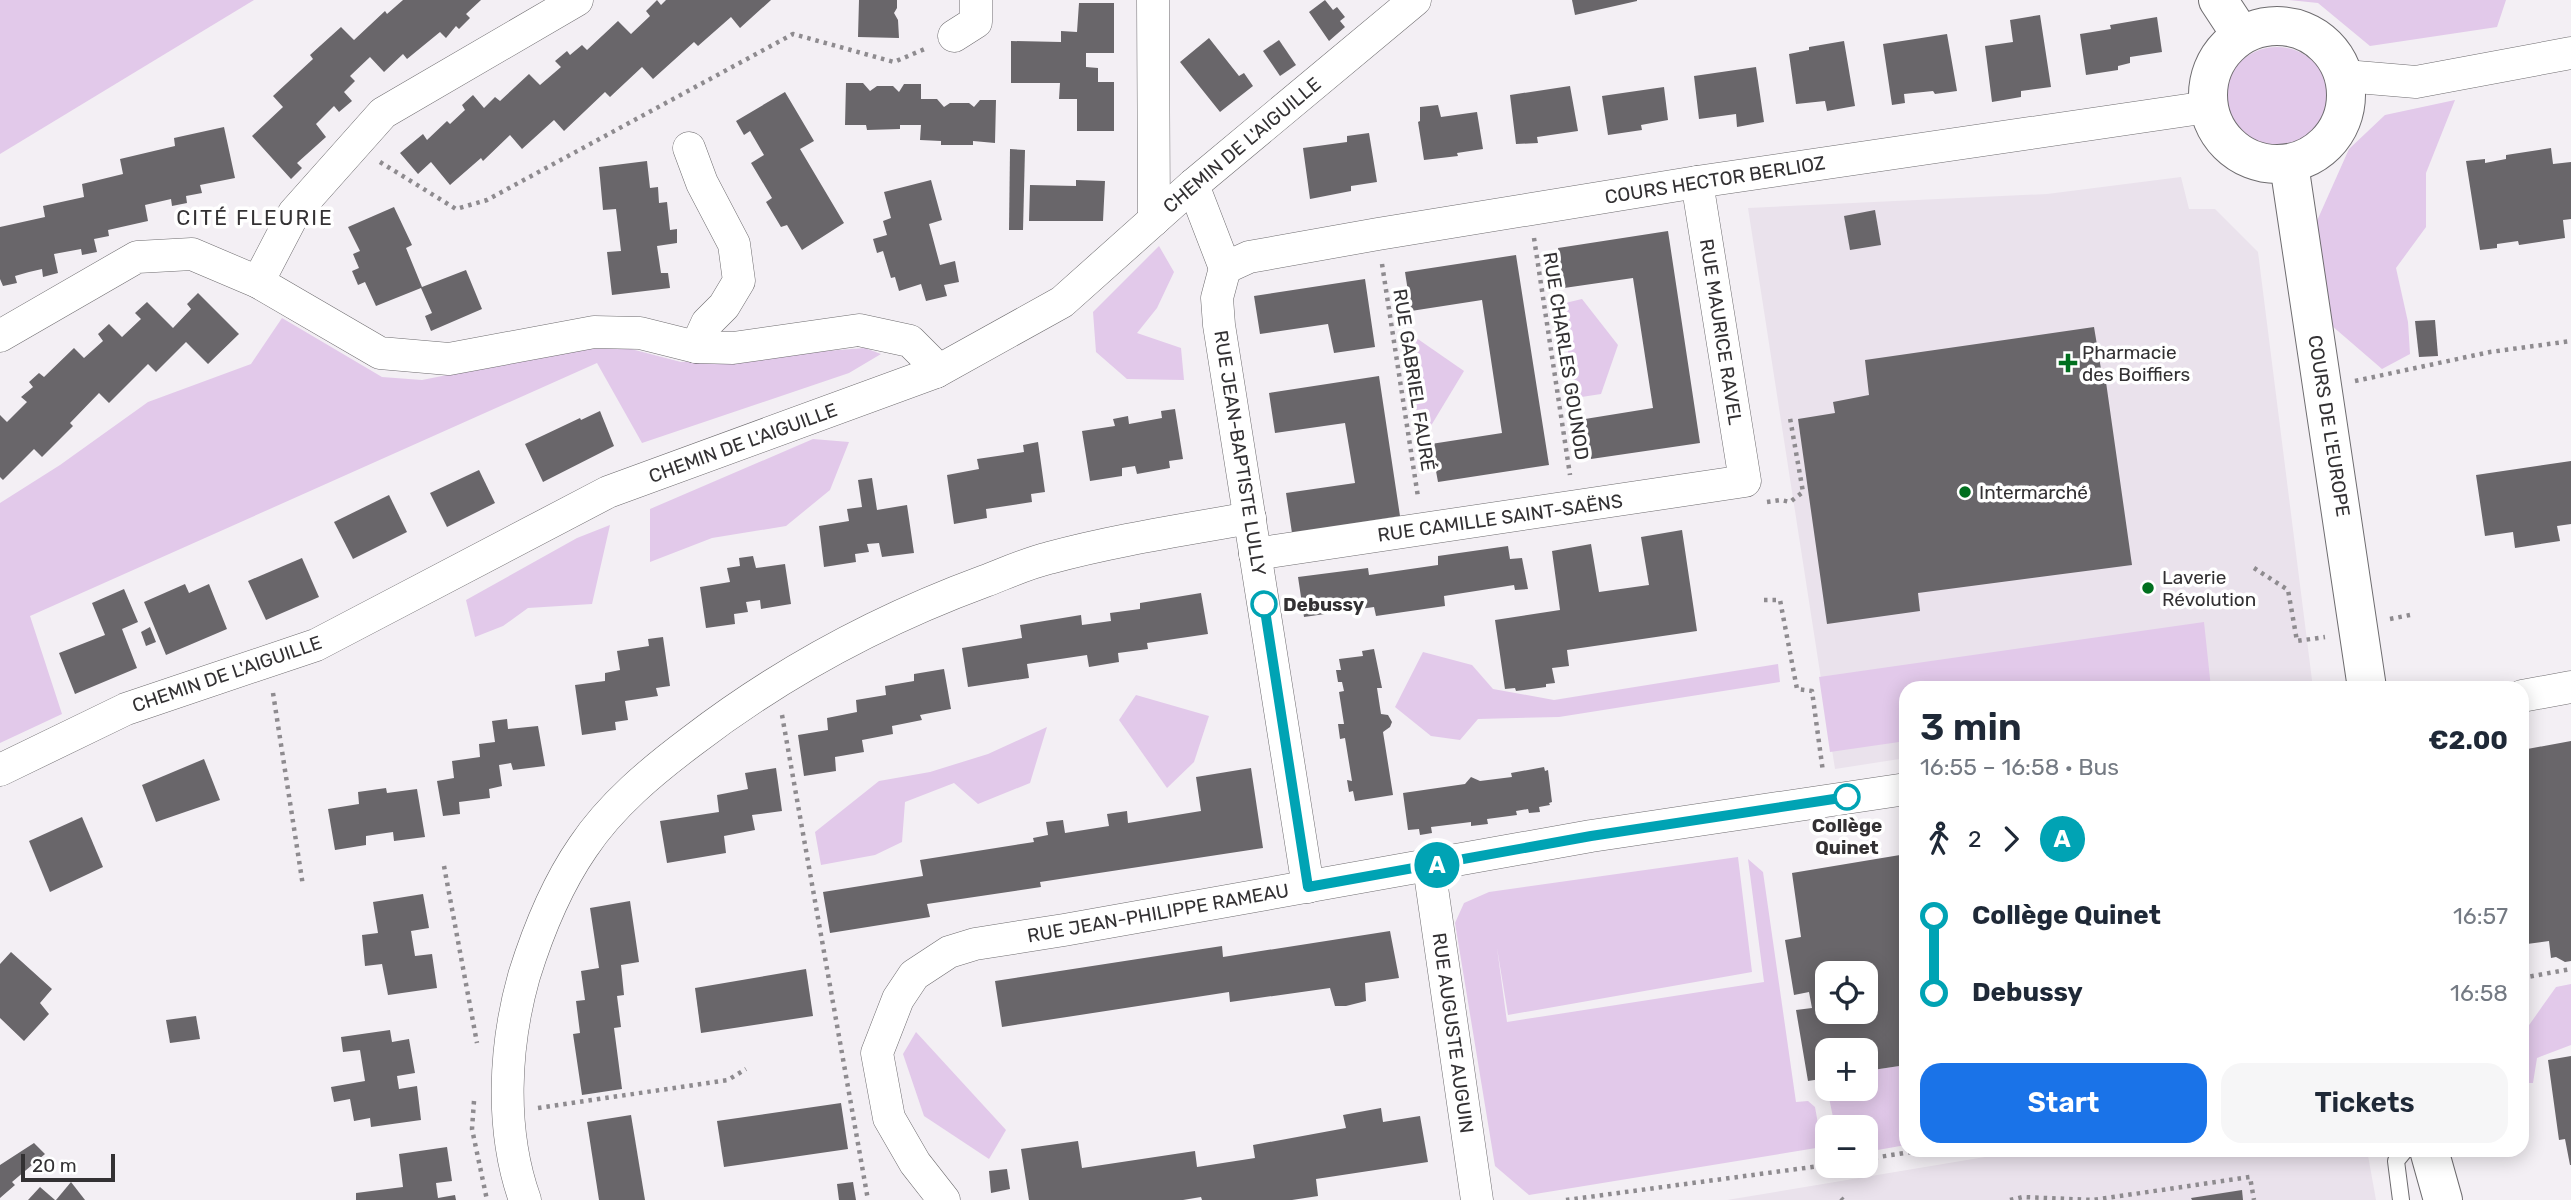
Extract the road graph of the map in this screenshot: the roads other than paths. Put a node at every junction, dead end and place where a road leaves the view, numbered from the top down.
1 (577, 0) edge
2 (976, 0) edge
3 (1153, 0) edge
4 (1415, 0) edge
5 (2218, 0) edge
6 (2241, 35) junction
7 (954, 36) road end
8 (2571, 53) edge
9 (2345, 76) junction
10 (2208, 107) junction
11 (689, 148) dead end
12 (2289, 163) junction
13 (1697, 182) junction
14 (1193, 185) junction
15 (1154, 220) junction
16 (1225, 268) junction
17 (258, 282) junction
18 (0, 336) edge
19 (696, 347) junction
20 (936, 372) junction
21 (1753, 493) joint
22 (1250, 518) junction
23 (1255, 554) junction
24 (2366, 681) edge
25 (2571, 687) edge
26 (2529, 694) edge
27 (0, 770) edge
28 (1899, 790) edge
29 (1429, 867) junction
30 (1308, 887) junction
31 (2399, 1157) edge
32 (2431, 1157) edge
33 (2442, 1157) edge
34 (2442, 1196) edge
35 (525, 1200) edge
36 (944, 1200) edge
37 (1476, 1200) edge
38 (2401, 1200) edge

1 - 17 street
2 - 7 street
3 - 15 street
4 - 14 street, CHEMIN DE L'AIGUILLE
5 - 6 street
6 - 9 street
6 - 10 street
8 - 9 street
9 - 12 street
10 - 12 street
10 - 13 street, COURS HECTOR BERLIOZ
11 - 19 street
12 - 24 street, COURS DE L'EUROPE
13 - 16 street, COURS HECTOR BERLIOZ
13 - 21 street, RUE MAURICE RAVEL
14 - 15 street, CHEMIN DE L'AIGUILLE
14 - 16 street
15 - 20 street, CHEMIN DE L'AIGUILLE
16 - 22 street, RUE JEAN-BAPTISTE LULLY
17 - 18 street
17 - 19 street
19 - 20 street
20 - 27 street, CHEMIN DE L'AIGUILLE
21 - 23 street, RUE CAMILLE SAINT-SAËNS
22 - 23 street, RUE JEAN-BAPTISTE LULLY
22 - 35 street
23 - 30 street, RUE JEAN-BAPTISTE LULLY
25 - 26 street
28 - 29 street, RUE JEAN-PHILIPPE RAMEAU
29 - 30 street, RUE JEAN-PHILIPPE RAMEAU
29 - 37 street, RUE AUGUSTE AUGUIN
30 - 36 street, RUE JEAN-PHILIPPE RAMEAU
31 - 38 lane
32 - 34 street
33 - 34 street

